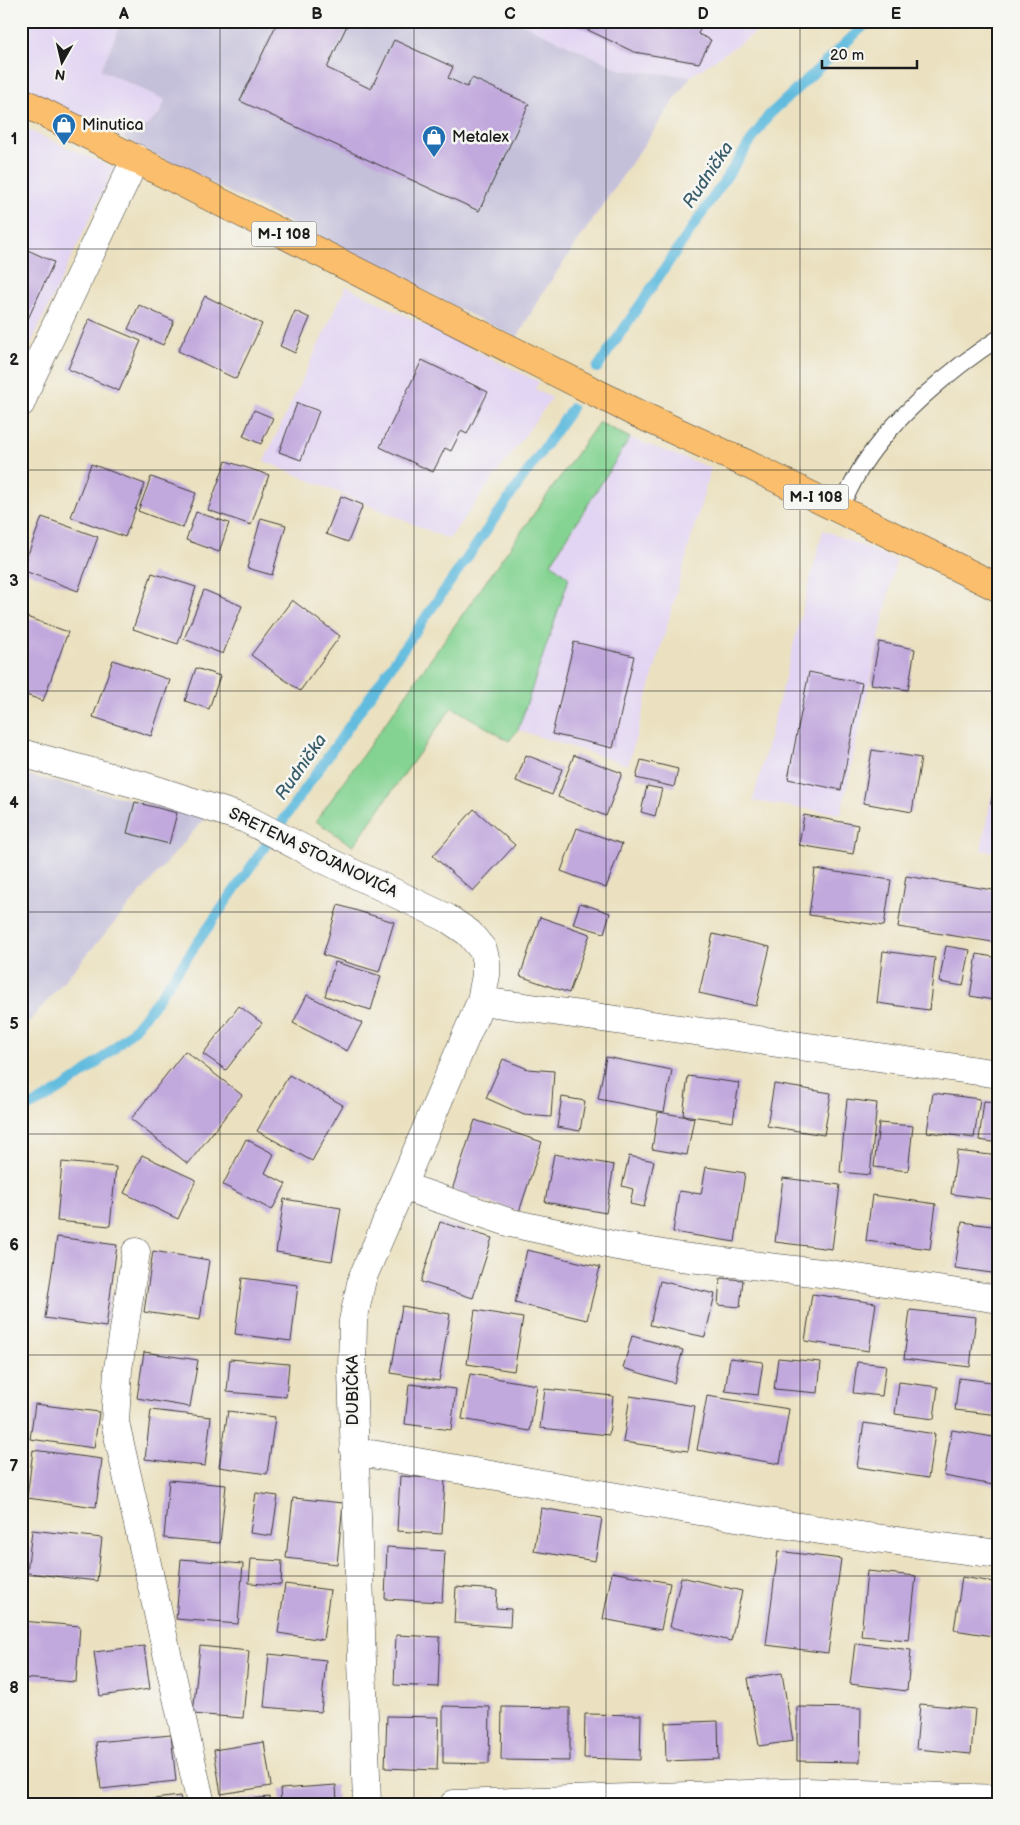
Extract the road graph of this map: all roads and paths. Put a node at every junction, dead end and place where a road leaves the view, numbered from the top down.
1 (21, 101) edge
2 (136, 158) junction
3 (999, 338) edge
4 (24, 387) edge
5 (840, 509) junction
6 (999, 588) edge
7 (21, 753) edge
8 (481, 1001) junction
9 (999, 1074) edge
10 (402, 1186) junction
11 (136, 1252) dead end
12 (999, 1299) edge
13 (354, 1451) junction
14 (999, 1554) edge
15 (808, 1798) edge
16 (999, 1799) edge
17 (642, 1800) edge
18 (201, 1804) edge
19 (367, 1804) edge
20 (454, 1804) edge

1 - 2 main road, M-I 108
2 - 4 street
2 - 5 main road, M-I 108
3 - 5 lane
5 - 6 main road, M-I 108
7 - 8 street, SRETENA STOJANOVIĆA
8 - 9 street
8 - 10 street, DUBIČKA
10 - 12 street
10 - 13 street, DUBIČKA
11 - 18 street
13 - 14 street
13 - 19 street, DUBIČKA
15 - 16 street
15 - 17 street
17 - 20 street

